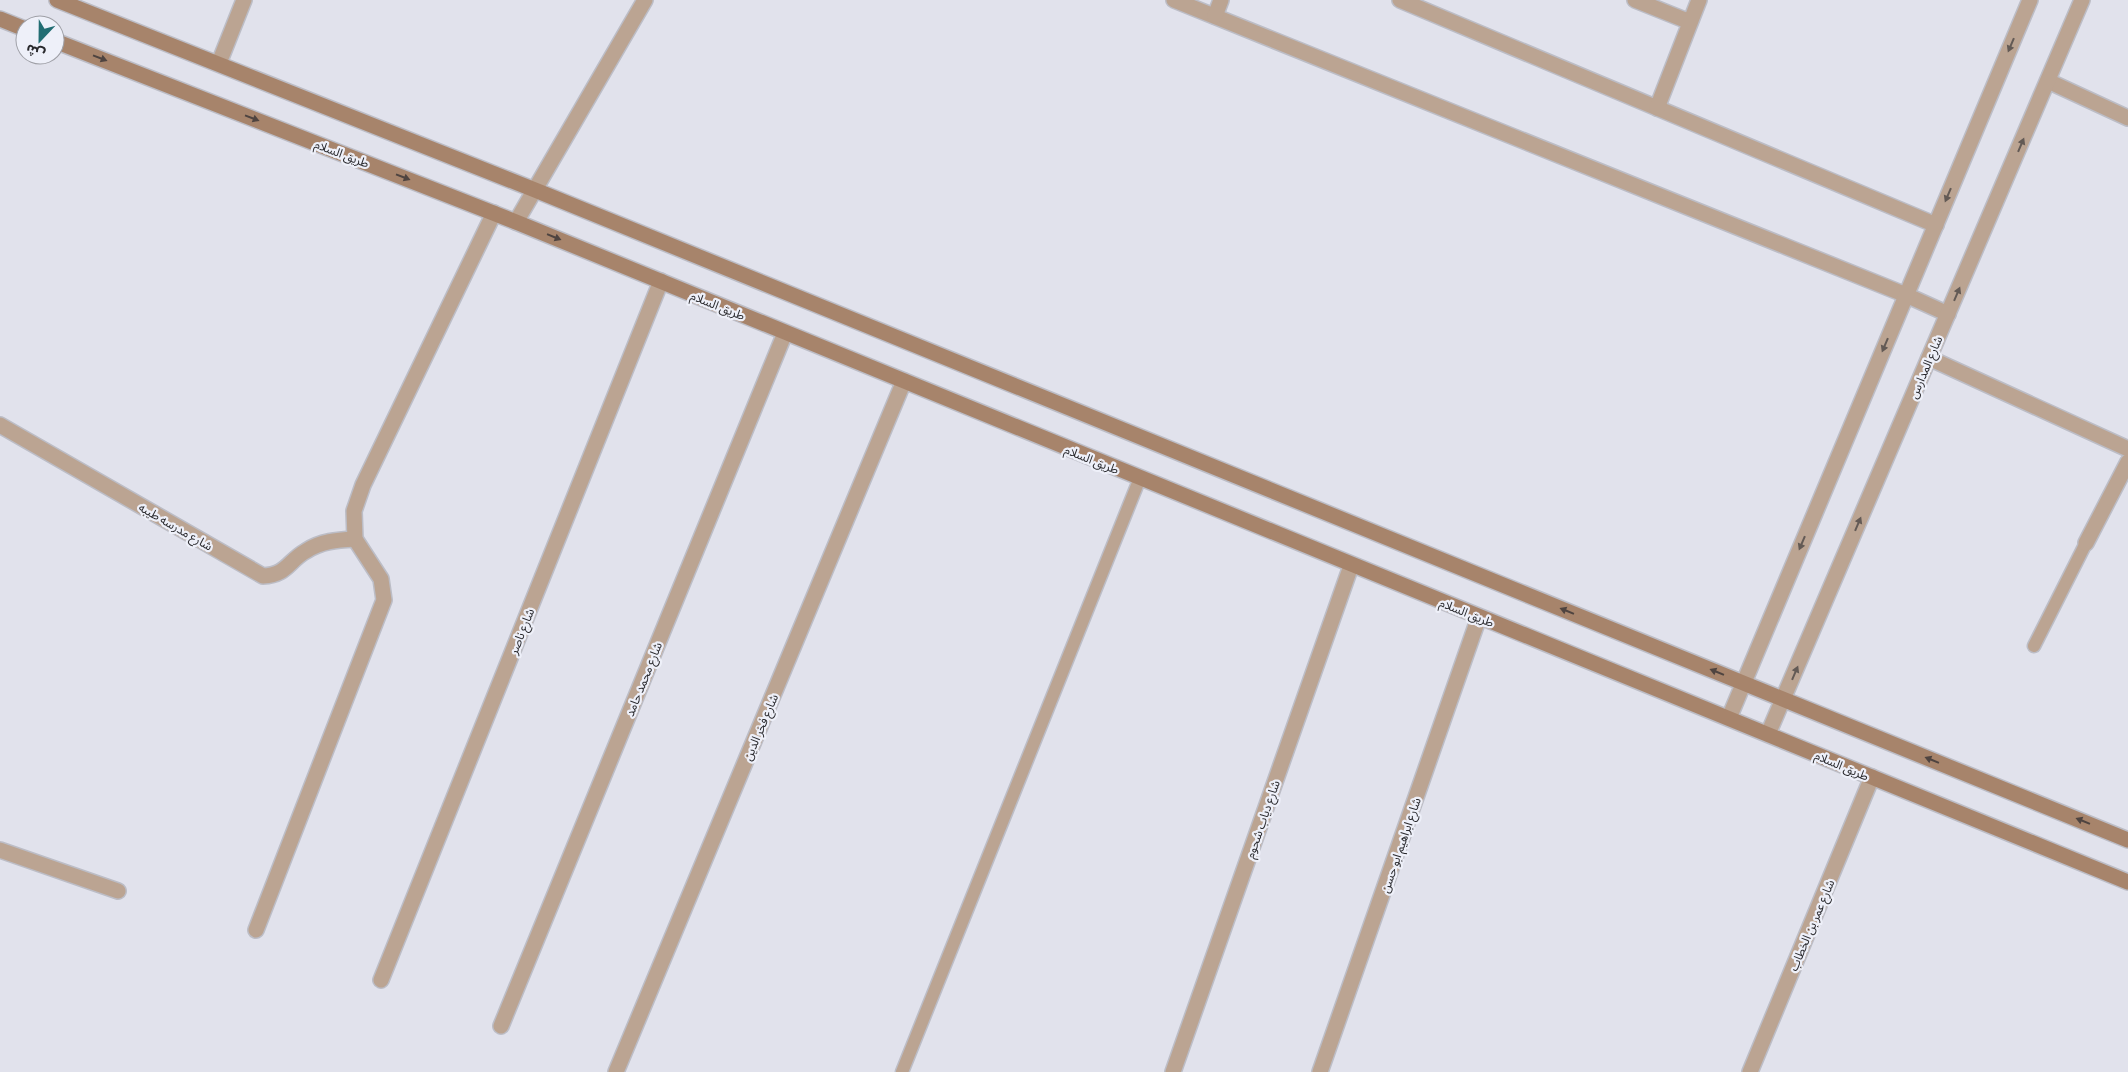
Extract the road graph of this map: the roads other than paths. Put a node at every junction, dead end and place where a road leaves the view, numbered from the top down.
1 (57, 0) edge
2 (244, 0) edge
3 (645, 0) edge
4 (1174, 0) edge
5 (1221, 0) edge
6 (1400, 0) edge
7 (1635, 0) edge
8 (1699, 0) edge
9 (2030, 0) edge
10 (2082, 0) edge
11 (1215, 16) junction
12 (0, 19) edge
13 (1690, 22) junction
14 (15, 25) edge
15 (65, 44) edge
16 (219, 63) junction
17 (2048, 81) junction
18 (1657, 108) junction
19 (2128, 118) edge
20 (535, 190) junction
21 (494, 213) junction
22 (516, 222) junction
23 (1936, 225) junction
24 (661, 281) junction
25 (1906, 294) junction
26 (1948, 314) junction
27 (785, 333) junction
28 (1929, 358) junction
29 (904, 381) junction
30 (0, 425) edge
31 (2128, 449) edge
32 (2128, 462) edge
33 (1140, 478) junction
34 (355, 539) junction
35 (2086, 543) joint
36 (1351, 566) junction
37 (1479, 617) junction
38 (2034, 646) dead end
39 (1743, 683) junction
40 (1783, 699) junction
41 (1729, 718) junction
42 (1768, 734) junction
43 (1872, 777) junction
44 (2128, 840) edge
45 (0, 850) edge
46 (2128, 882) edge
47 (118, 891) dead end
48 (256, 930) dead end
49 (382, 980) dead end
50 (501, 1026) dead end
51 (616, 1072) edge
52 (902, 1072) edge
53 (1173, 1072) edge
54 (1320, 1072) edge
55 (1750, 1072) edge

1 - 16 main road
2 - 16 street
3 - 20 street
4 - 11 street
5 - 11 street
6 - 18 street
7 - 13 street
8 - 13 street
9 -> 23 street
10 - 17 street, شارع المدارس
11 - 25 street
12 - 14 main road
13 - 18 street
15 -> 21 main road, طريق السلام
16 - 20 main road
17 - 19 street
26 -> 17 street, شارع المدارس
18 - 23 street
20 - 22 street
39 -> 20 main road
21 - 22 main road, طريق السلام
21 - 34 street
22 -> 24 main road, طريق السلام
23 - 25 street
24 - 27 main road, طريق السلام
24 - 49 street, شارع ناصر
25 - 26 street
25 -> 39 street
26 - 28 street, شارع المدارس
27 - 29 main road, طريق السلام
27 - 50 street, شارع محمد حامد
28 - 31 street
40 -> 28 street, شارع المدارس
29 - 33 main road, طريق السلام
29 - 51 street, شارع فخر الدين
30 - 34 street, شارع مدرسه طيبه
32 - 35 street
33 - 36 main road, طريق السلام
33 - 52 lane
34 - 48 street
35 - 38 lane
36 - 37 main road, طريق السلام
36 - 53 street, شارع دياب شحوم
37 - 41 main road, طريق السلام
37 - 54 street, شارع ابراهيم ابو حسن
39 - 40 main road
39 - 41 street
40 - 42 street, شارع المدارس
44 -> 40 main road
41 - 42 main road, طريق السلام
42 - 43 main road, طريق السلام
43 - 46 main road, طريق السلام
43 - 55 street, شارع عمر بن الخطاب
45 - 47 street

